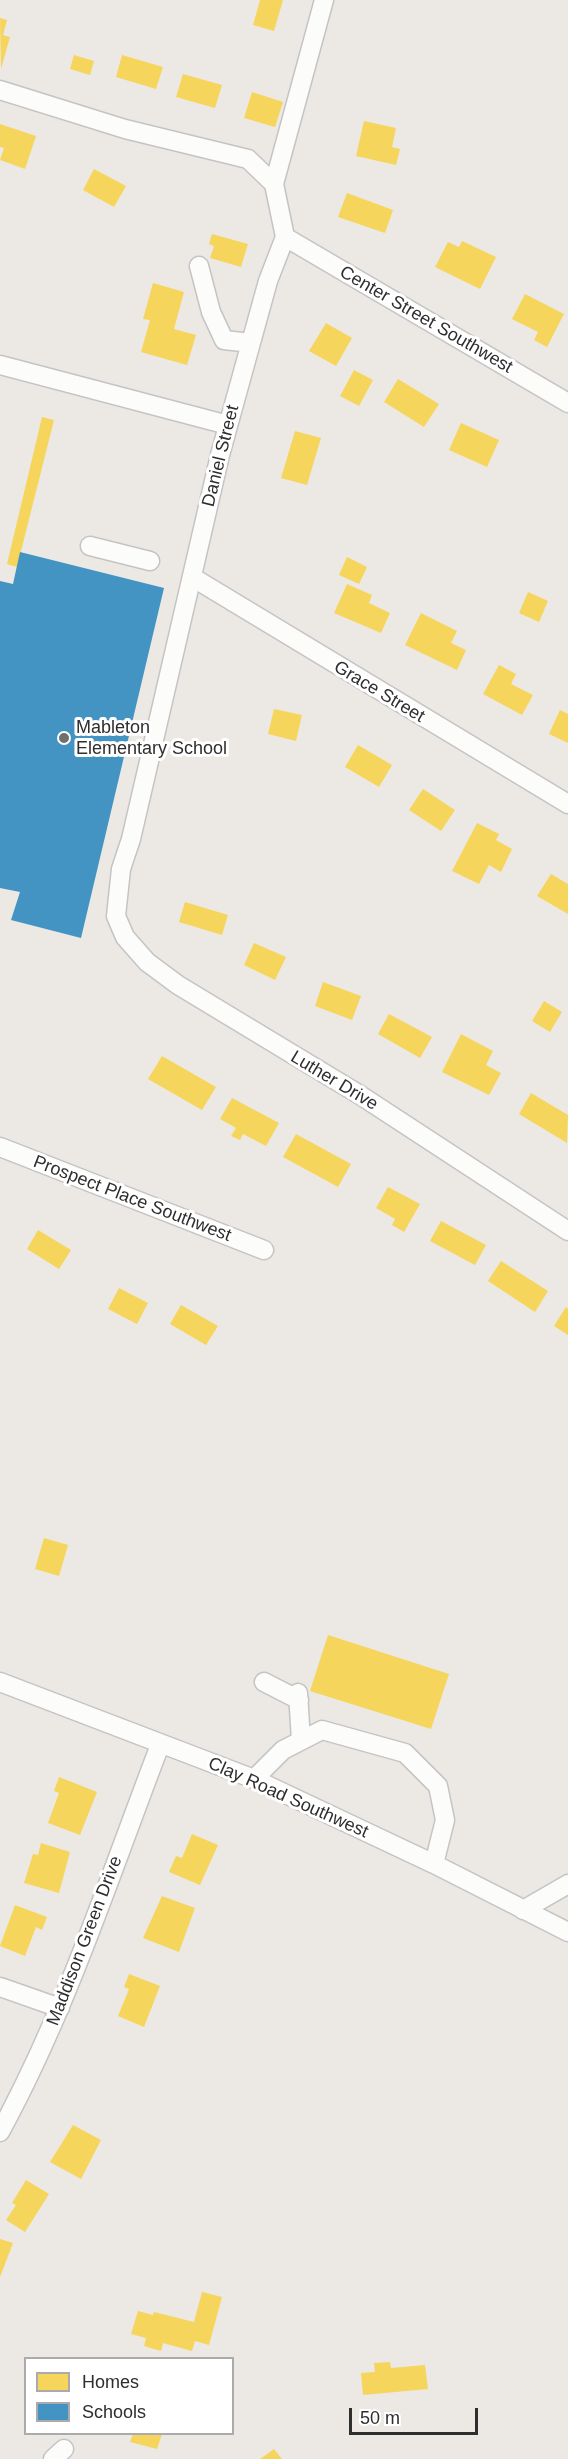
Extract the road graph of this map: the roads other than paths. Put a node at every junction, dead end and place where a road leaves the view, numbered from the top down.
1 (324, 0) edge
2 (0, 90) edge
3 (274, 184) junction
4 (285, 237) junction
5 (199, 266) dead end
6 (250, 343) junction
7 (0, 365) edge
8 (568, 403) edge
9 (228, 425) junction
10 (90, 546) dead end
11 (150, 561) dead end
12 (192, 577) junction
13 (568, 804) edge
14 (116, 916) joint
15 (0, 1147) edge
16 (568, 1231) edge
17 (264, 1250) dead end
18 (0, 1682) edge
19 (264, 1682) dead end
20 (301, 1740) junction
21 (160, 1745) junction
22 (254, 1779) junction
23 (434, 1864) junction
24 (568, 1884) edge
25 (523, 1910) junction
26 (568, 1932) edge
27 (0, 1988) edge
28 (60, 2008) junction
29 (0, 2132) edge

1 - 3 street
2 - 3 street
3 - 4 street
4 - 6 street, Daniel Street
4 - 8 street, Center Street Southwest
5 - 6 street
6 - 9 street, Daniel Street
7 - 9 street
9 - 12 street, Daniel Street
10 - 11 street
12 - 13 street, Grace Street
12 - 14 street, Daniel Street
14 - 16 street, Luther Drive
15 - 17 street, Prospect Place Southwest
18 - 21 street, Clay Road Southwest
19 - 20 street
20 - 22 street
20 - 23 street
21 - 22 street, Clay Road Southwest
21 - 28 street, Maddison Green Drive
22 - 23 street, Clay Road Southwest
23 - 25 street, Clay Road Southwest
24 - 25 street
25 - 26 street, Clay Road Southwest
27 - 28 street
28 - 29 street, Maddison Green Drive

